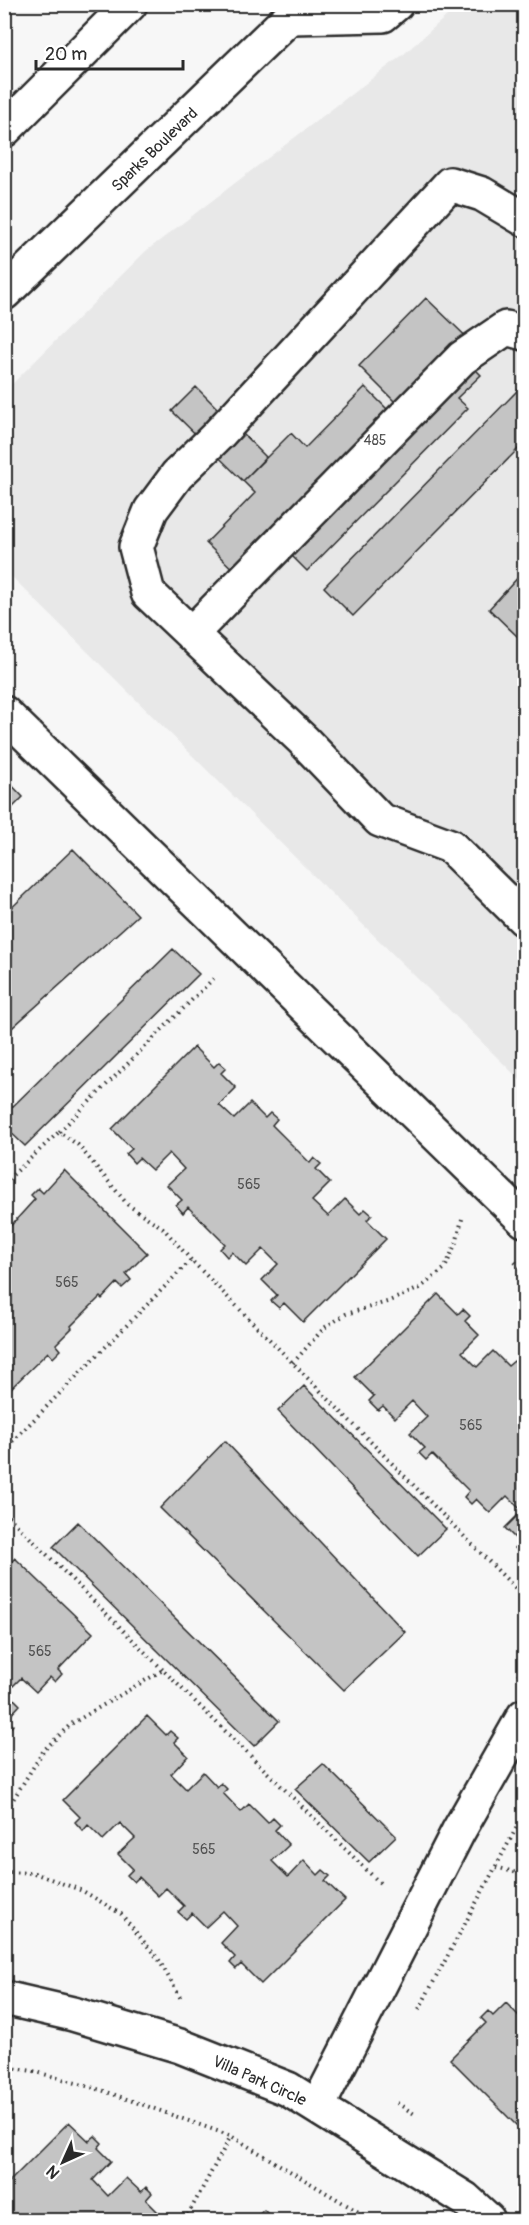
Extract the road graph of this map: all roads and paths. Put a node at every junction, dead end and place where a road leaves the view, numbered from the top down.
1 (130, 4) edge
2 (396, 4) edge
3 (297, 11) edge
4 (4, 130) edge
5 (525, 219) edge
6 (4, 293) edge
7 (525, 333) edge
8 (191, 634) junction
9 (4, 713) edge
10 (525, 919) edge
11 (218, 974) dead end
12 (59, 1131) junction
13 (4, 1183) edge
14 (464, 1213) dead end
15 (525, 1220) edge
16 (509, 1257) dead end
17 (191, 1260) junction
18 (525, 1272) edge
19 (293, 1363) junction
20 (4, 1450) edge
21 (4, 1512) edge
22 (525, 1597) edge
23 (163, 1670) junction
24 (525, 1716) edge
25 (4, 1814) edge
26 (525, 1814) edge
27 (496, 1867) junction
28 (4, 1872) edge
29 (525, 1875) edge
30 (386, 1888) dead end
31 (4, 1998) edge
32 (181, 1999) dead end
33 (415, 2016) dead end
34 (4, 2067) edge
35 (318, 2106) junction
36 (231, 2136) junction
37 (184, 2220) edge
38 (372, 2220) edge
39 (488, 2220) edge

1 - 4 main road
2 - 3 main road
3 - 6 main road, Sparks Boulevard
5 - 8 main road
7 - 8 main road
8 - 10 main road
9 - 15 main road
11 - 12 path
12 - 13 path
12 - 17 path
14 - 19 path
16 - 18 path
17 - 19 path
17 - 20 path
19 - 22 path
21 - 23 path
23 - 25 path
23 - 30 path
24 - 35 main road
26 - 27 path
27 - 29 path
27 - 33 path
28 - 32 path
31 - 35 main road, Villa Park Circle
34 - 36 path
35 - 39 main road, Villa Park Circle
36 - 37 path
36 - 38 path

